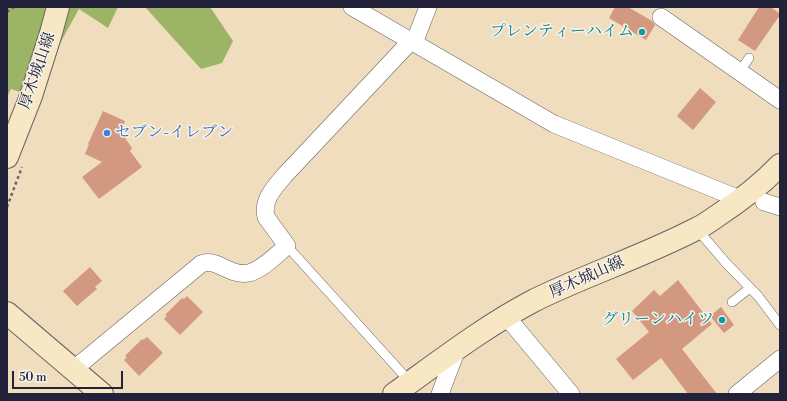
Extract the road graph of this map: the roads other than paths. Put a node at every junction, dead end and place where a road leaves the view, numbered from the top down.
1 (58, 7) edge
2 (352, 7) edge
3 (428, 7) edge
4 (661, 17) dead end
5 (412, 42) junction
6 (780, 100) edge
7 (7, 157) edge
8 (780, 165) edge
9 (742, 200) junction
10 (764, 202) dead end
11 (780, 208) edge
12 (697, 229) junction
13 (287, 246) junction
14 (750, 288) junction
15 (732, 302) dead end
16 (7, 313) edge
17 (506, 316) junction
18 (780, 326) edge
19 (457, 350) junction
20 (780, 359) edge
21 (74, 369) junction
22 (402, 388) edge
23 (98, 393) edge
24 (440, 394) edge
25 (571, 394) edge
26 (737, 394) edge

1 - 7 main road, 厚木城山線
2 - 5 street
3 - 5 street
4 - 6 street
5 - 9 street
5 - 13 street
8 - 9 main road, 厚木城山線
9 - 12 main road, 厚木城山線
10 - 11 street
12 - 14 lane
12 - 17 main road, 厚木城山線
13 - 21 street
13 - 22 lane
14 - 15 lane
14 - 18 lane
16 - 21 main road
17 - 19 main road, 厚木城山線
17 - 25 street
19 - 22 main road, 厚木城山線
19 - 24 street
20 - 26 street
21 - 23 main road

